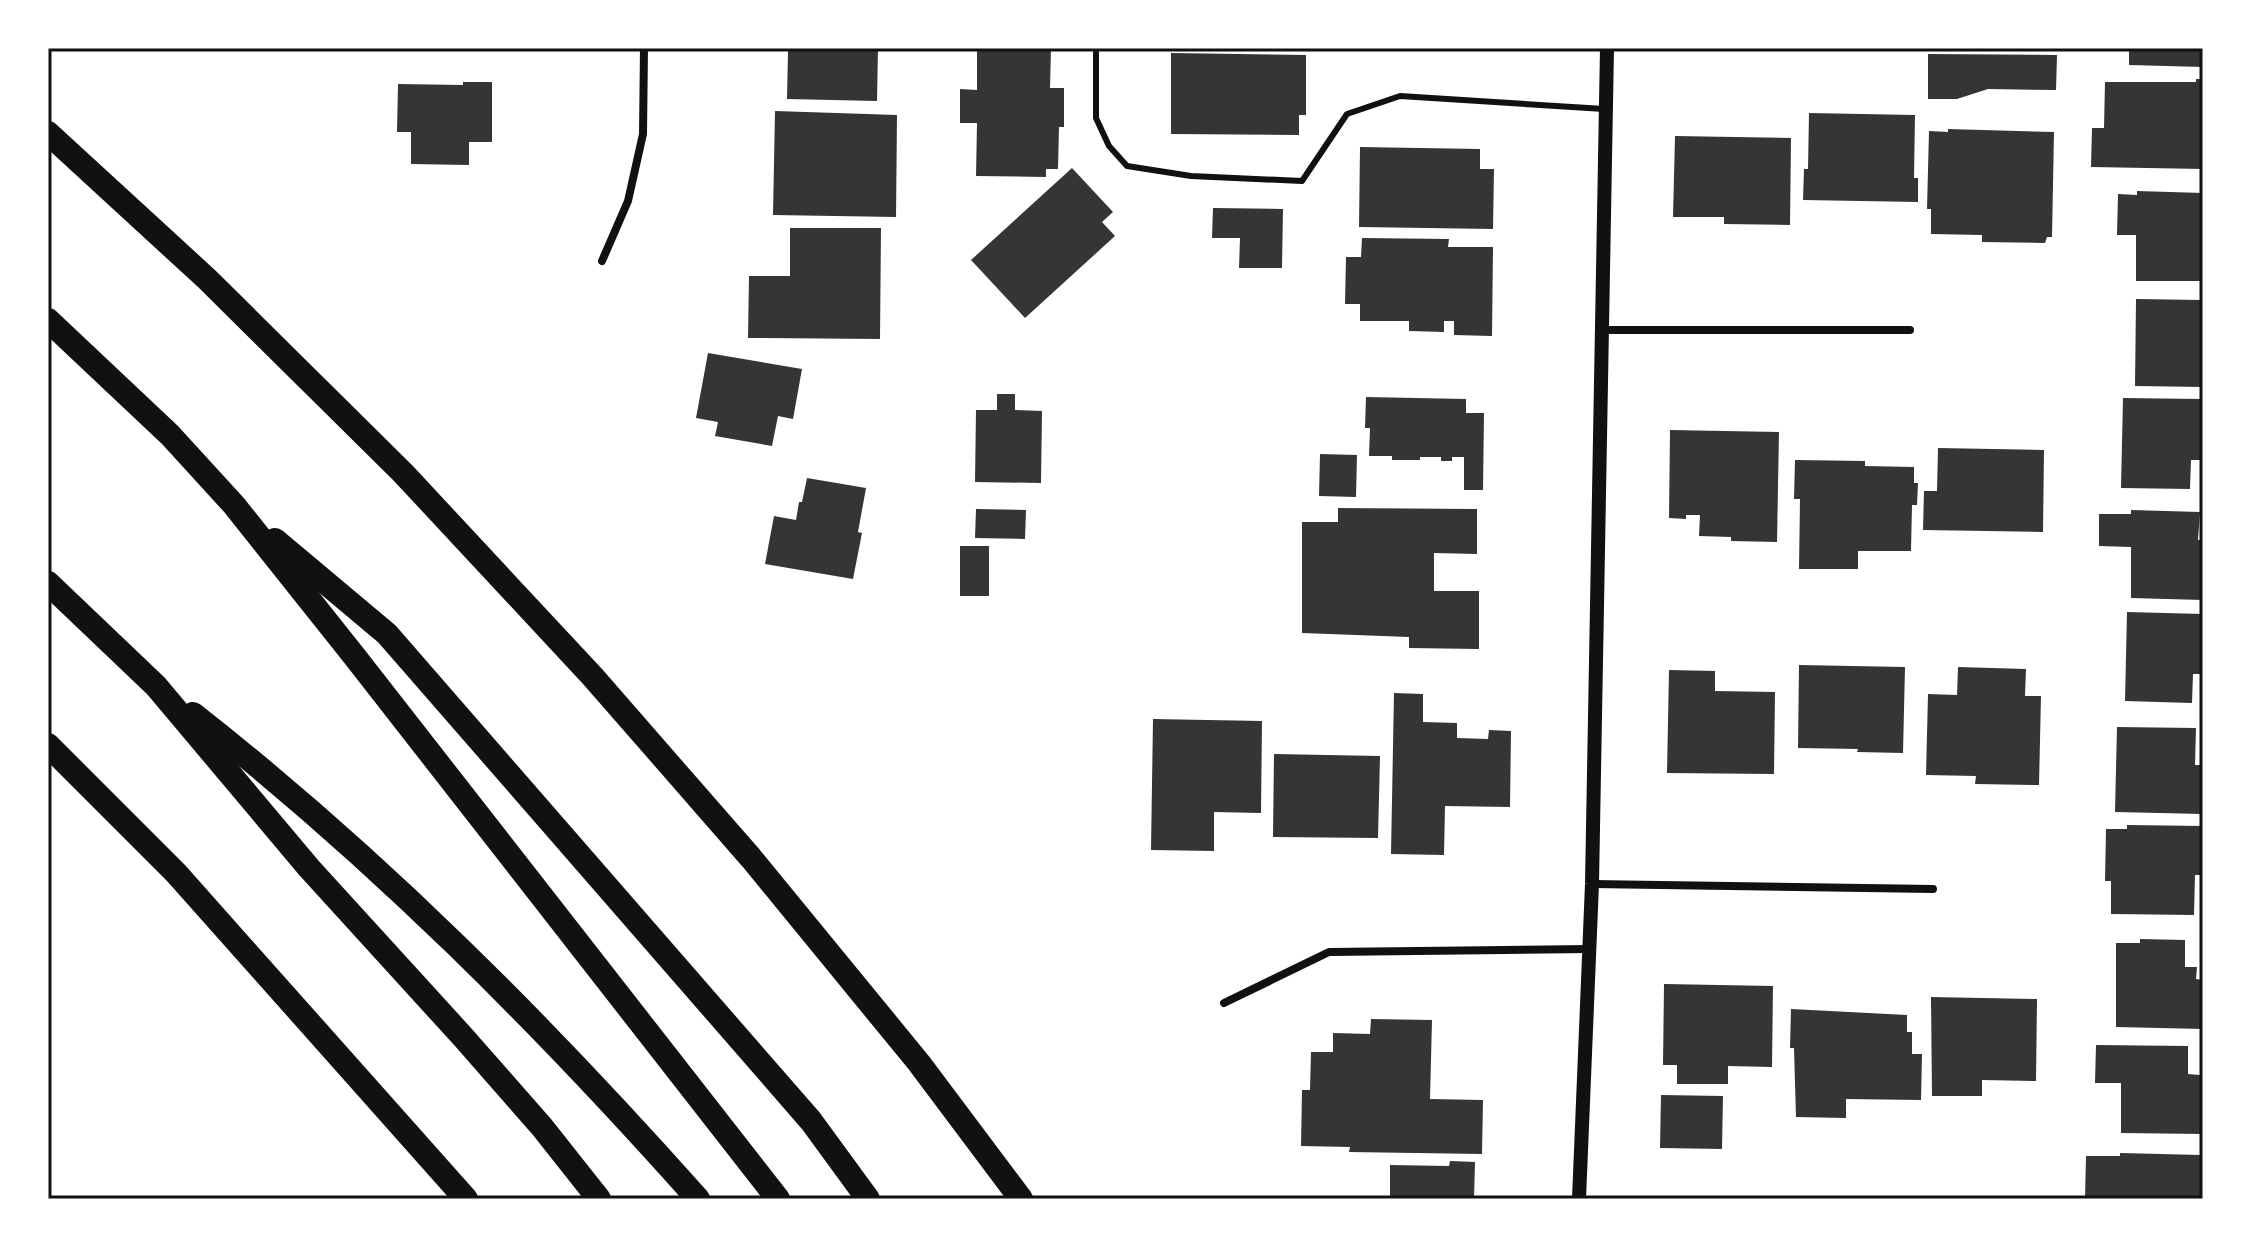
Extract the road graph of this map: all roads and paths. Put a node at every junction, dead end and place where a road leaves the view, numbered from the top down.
1 (644, 48) edge
2 (1096, 48) edge
3 (1607, 48) edge
4 (1606, 109) junction
5 (48, 133) edge
6 (602, 261) dead end
7 (48, 320) edge
8 (1601, 330) junction
9 (1910, 330) dead end
10 (234, 505) junction
11 (48, 583) edge
12 (156, 686) junction
13 (48, 745) edge
14 (1592, 884) junction
15 (1933, 889) dead end
16 (1589, 949) junction
17 (1224, 1003) dead end
18 (466, 1199) edge
19 (599, 1199) edge
20 (698, 1199) edge
21 (778, 1199) edge
22 (868, 1199) edge
23 (1021, 1199) edge
24 (1579, 1199) edge

1 - 6 street
2 - 4 lane
3 - 4 street
4 - 8 street
5 - 23 highway
7 - 10 highway
8 - 9 street
8 - 14 street
10 - 21 highway
10 - 22 highway
11 - 12 highway
12 - 19 highway
12 - 20 highway
13 - 18 highway
14 - 15 street
14 - 16 street
16 - 17 street
16 - 24 street

